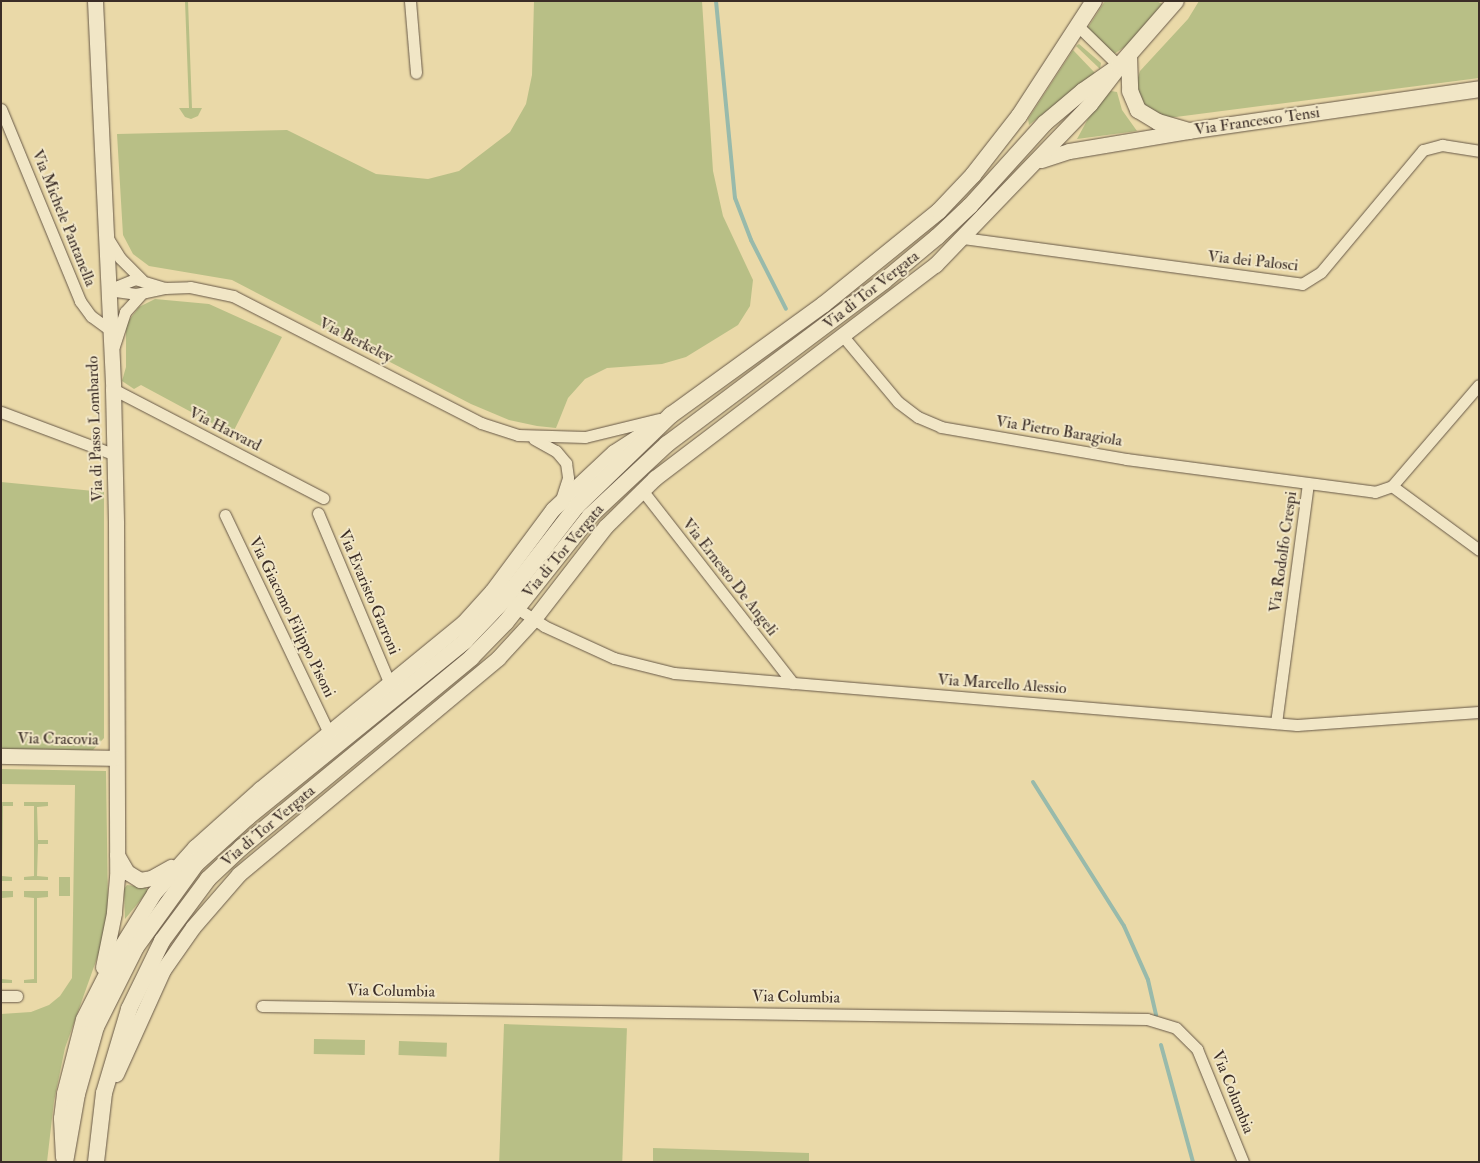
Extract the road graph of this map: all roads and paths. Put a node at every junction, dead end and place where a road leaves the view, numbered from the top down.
1 (95, 1) edge
2 (410, 1) edge
3 (1094, 1) edge
4 (1176, 1) edge
5 (1078, 26) junction
6 (1124, 61) junction
7 (416, 73) dead end
8 (1479, 89) edge
9 (1, 109) edge
10 (1190, 131) junction
11 (1479, 151) edge
12 (1037, 162) junction
13 (105, 233) junction
14 (963, 238) junction
15 (142, 280) junction
16 (165, 288) junction
17 (108, 290) junction
18 (142, 293) junction
19 (109, 329) junction
20 (842, 335) junction
21 (112, 357) junction
22 (1479, 385) edge
23 (113, 389) junction
24 (1, 412) edge
25 (671, 415) junction
26 (527, 437) junction
27 (113, 454) junction
28 (1308, 484) junction
29 (1392, 486) junction
30 (642, 490) junction
31 (323, 498) dead end
32 (561, 501) junction
33 (318, 513) dead end
34 (225, 515) dead end
35 (1479, 550) edge
36 (504, 600) junction
37 (533, 620) junction
38 (793, 683) junction
39 (390, 684) junction
40 (1479, 712) edge
41 (1276, 723) junction
42 (329, 733) junction
43 (1, 756) edge
44 (114, 758) junction
45 (117, 855) junction
46 (182, 859) junction
47 (95, 992) junction
48 (1, 996) edge
49 (17, 996) dead end
50 (262, 1006) dead end
51 (102, 1108) junction
52 (65, 1162) edge
53 (96, 1162) edge
54 (1243, 1162) edge

1 - 13 street, Via di Passo Lombardo
2 - 7 street
3 - 5 main road, Via di Tor Vergata
4 - 6 main road, Via di Tor Vergata
5 - 6 street
5 - 25 main road, Via di Tor Vergata
6 - 10 main road
6 - 12 street, Via di Tor Vergata
6 - 36 main road, Via di Tor Vergata
8 - 10 main road, Via Francesco Tensi
9 - 19 street, Via Michele Pantanella
10 - 12 street, Via Francesco Tensi
11 - 14 street, Via dei Palosci
12 - 14 street, Via di Tor Vergata
13 - 15 street
13 - 17 street, Via di Passo Lombardo
14 - 20 street, Via di Tor Vergata
15 - 16 street, Via Berkeley
15 - 17 street
16 - 18 street, Via Berkeley
16 - 26 street, Via Berkeley
17 - 18 street, Via Berkeley
17 - 19 street, Via di Passo Lombardo
18 - 21 street
19 - 21 street, Via di Passo Lombardo
20 - 28 street, Via Pietro Baragiola
20 - 30 street, Via di Tor Vergata
21 - 23 street, Via di Passo Lombardo
22 - 29 street
23 - 27 street, Via di Passo Lombardo
23 - 31 street, Via Harvard
24 - 27 street
25 - 26 street, Via Berkeley
25 - 32 street, Via di Tor Vergata
25 - 36 main road, Via di Tor Vergata
26 - 32 street, Via Berkeley
27 - 44 street, Via di Passo Lombardo
28 - 29 street, Via Rodolfo Crespi
28 - 41 street, Via Rodolfo Crespi
29 - 35 street
30 - 37 street, Via di Tor Vergata
30 - 38 street, Via Ernesto De Angeli
32 - 36 street, Via di Tor Vergata
33 - 39 street, Via Evaristo Garroni
34 - 42 street, Via Giacomo Filippo Pisoni
36 - 37 street, Via Marcello Alessio
36 - 39 street, Via di Tor Vergata
36 - 51 main road, Via di Tor Vergata
36 - 52 main road, Via di Tor Vergata
37 - 38 street, Via Marcello Alessio
37 - 51 street, Via di Tor Vergata
38 - 41 street, Via Marcello Alessio
39 - 42 street, Via di Tor Vergata
40 - 41 street, Via Marcello Alessio
42 - 46 street, Via di Tor Vergata
43 - 44 street, Via Cracovia
44 - 45 street, Via di Passo Lombardo
45 - 46 street
45 - 47 street, Via di Passo Lombardo
46 - 47 street, Via di Tor Vergata
47 - 52 street
48 - 49 street
50 - 54 street, Via Columbia
51 - 53 main road, Via di Tor Vergata

